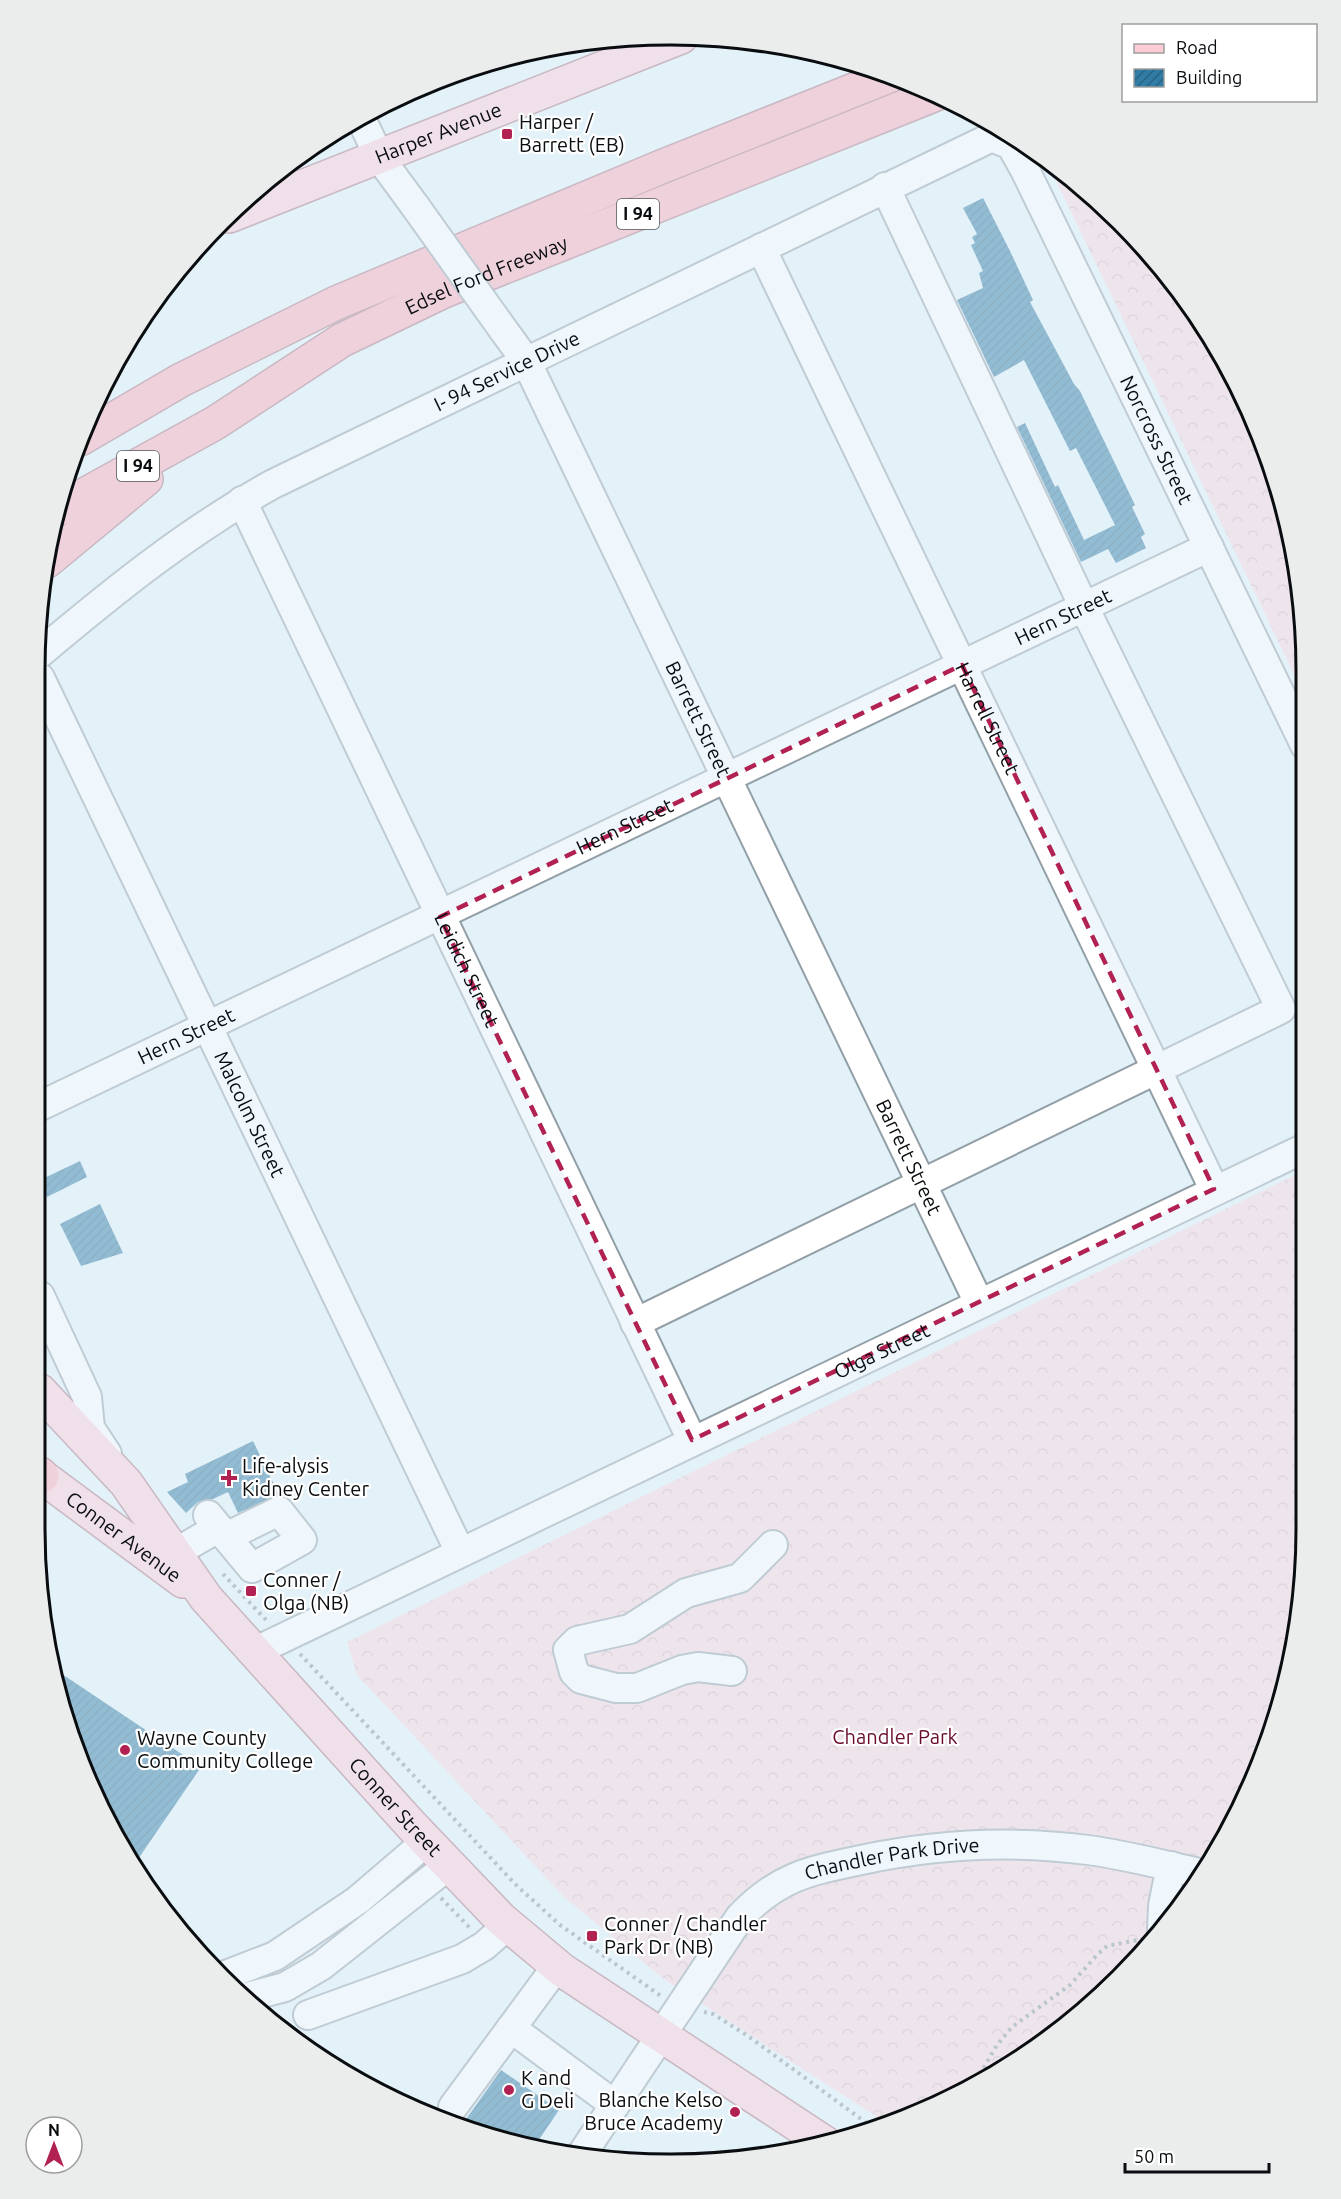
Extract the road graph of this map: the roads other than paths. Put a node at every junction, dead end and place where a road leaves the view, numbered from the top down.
1 (656, 45) edge
2 (878, 80) edge
3 (923, 99) edge
4 (364, 126) edge
5 (1000, 139) edge
6 (1012, 146) edge
7 (379, 157) junction
8 (885, 187) junction
9 (249, 208) edge
10 (761, 248) junction
11 (526, 361) junction
12 (215, 423) junction
13 (93, 432) edge
14 (242, 501) junction
15 (67, 504) edge
16 (1209, 547) junction
17 (56, 554) edge
18 (1084, 607) junction
19 (46, 648) edge
20 (962, 665) junction
21 (45, 688) edge
22 (1296, 726) edge
23 (727, 779) junction
24 (440, 916) junction
25 (208, 1027) junction
26 (1157, 1070) junction
27 (45, 1104) edge
28 (1296, 1152) edge
29 (921, 1182) junction
30 (1214, 1189) junction
31 (979, 1303) junction
32 (45, 1307) edge
33 (635, 1323) junction
34 (45, 1396) edge
35 (692, 1440) junction
36 (45, 1478) edge
37 (126, 1483) junction
38 (773, 1545) dead end
39 (460, 1552) junction
40 (206, 1598) junction
41 (270, 1644) junction
42 (732, 1671) dead end
43 (426, 1841) junction
44 (449, 1865) junction
45 (1171, 1866) junction
46 (1194, 1871) edge
47 (1159, 1919) edge
48 (508, 1925) junction
49 (557, 1966) junction
50 (230, 1973) edge
51 (254, 1995) edge
52 (308, 2015) dead end
53 (511, 2028) junction
54 (660, 2036) junction
55 (615, 2105) junction
56 (453, 2107) dead end
57 (817, 2137) edge
58 (586, 2148) edge

1 - 7 main road, Harper Avenue
2 - 13 highway, Edsel Ford Freeway / I 94
3 - 12 highway, Edsel Ford Freeway / I 94
4 - 7 street, Barrett Street
5 - 8 street, I- 94 Service Drive
6 - 16 street, Norcross Street
7 - 9 main road, Harper Avenue
7 - 11 street, Barrett Street, bridge
8 - 10 street, I- 94 Service Drive
8 - 18 street
10 - 11 street, I- 94 Service Drive
10 - 20 street, Harrell Street
11 - 14 street, I- 94 Service Drive
11 - 23 street, Barrett Street
12 - 15 highway, Edsel Ford Freeway / I 94
12 - 17 highway
14 - 19 street, I- 94 Service Drive
14 - 24 street, Leidich Street
16 - 18 street, Hern Street
16 - 22 street, Norcross Street
18 - 20 street, Hern Street
18 - 26 street
20 - 23 street, Hern Street
20 - 26 street, Harrell Street
21 - 25 street, Malcolm Street
23 - 24 street, Hern Street
23 - 29 street, Barrett Street
24 - 25 street, Hern Street
24 - 33 street, Leidich Street
25 - 27 street, Hern Street
25 - 39 street, Malcolm Street
26 - 29 street
26 - 30 street, Harrell Street
28 - 30 street, Olga Street
29 - 31 street, Barrett Street
29 - 33 street
30 - 31 street, Olga Street
31 - 35 street, Olga Street
32 - 37 street
33 - 35 street, Leidich Street
34 - 37 main road, Conner Street
35 - 39 street, Olga Street
36 - 40 main road, Conner Avenue
37 - 40 main road, Conner Street
38 - 42 street
39 - 41 street, Olga Street
40 - 41 main road, Conner Street
41 - 43 main road, Conner Street
43 - 44 main road, Conner Street
43 - 50 street
44 - 48 main road, Conner Street
44 - 51 street
45 - 46 street, Chandler Park Drive
45 - 47 street
45 - 54 street, Chandler Park Drive
48 - 49 main road, Conner Street
48 - 52 street
49 - 53 street
49 - 54 main road, Conner Street
53 - 55 street
53 - 56 street
54 - 55 street, Chandler Park Drive
54 - 57 main road, Conner Street
55 - 58 street, Chandler Park Drive

